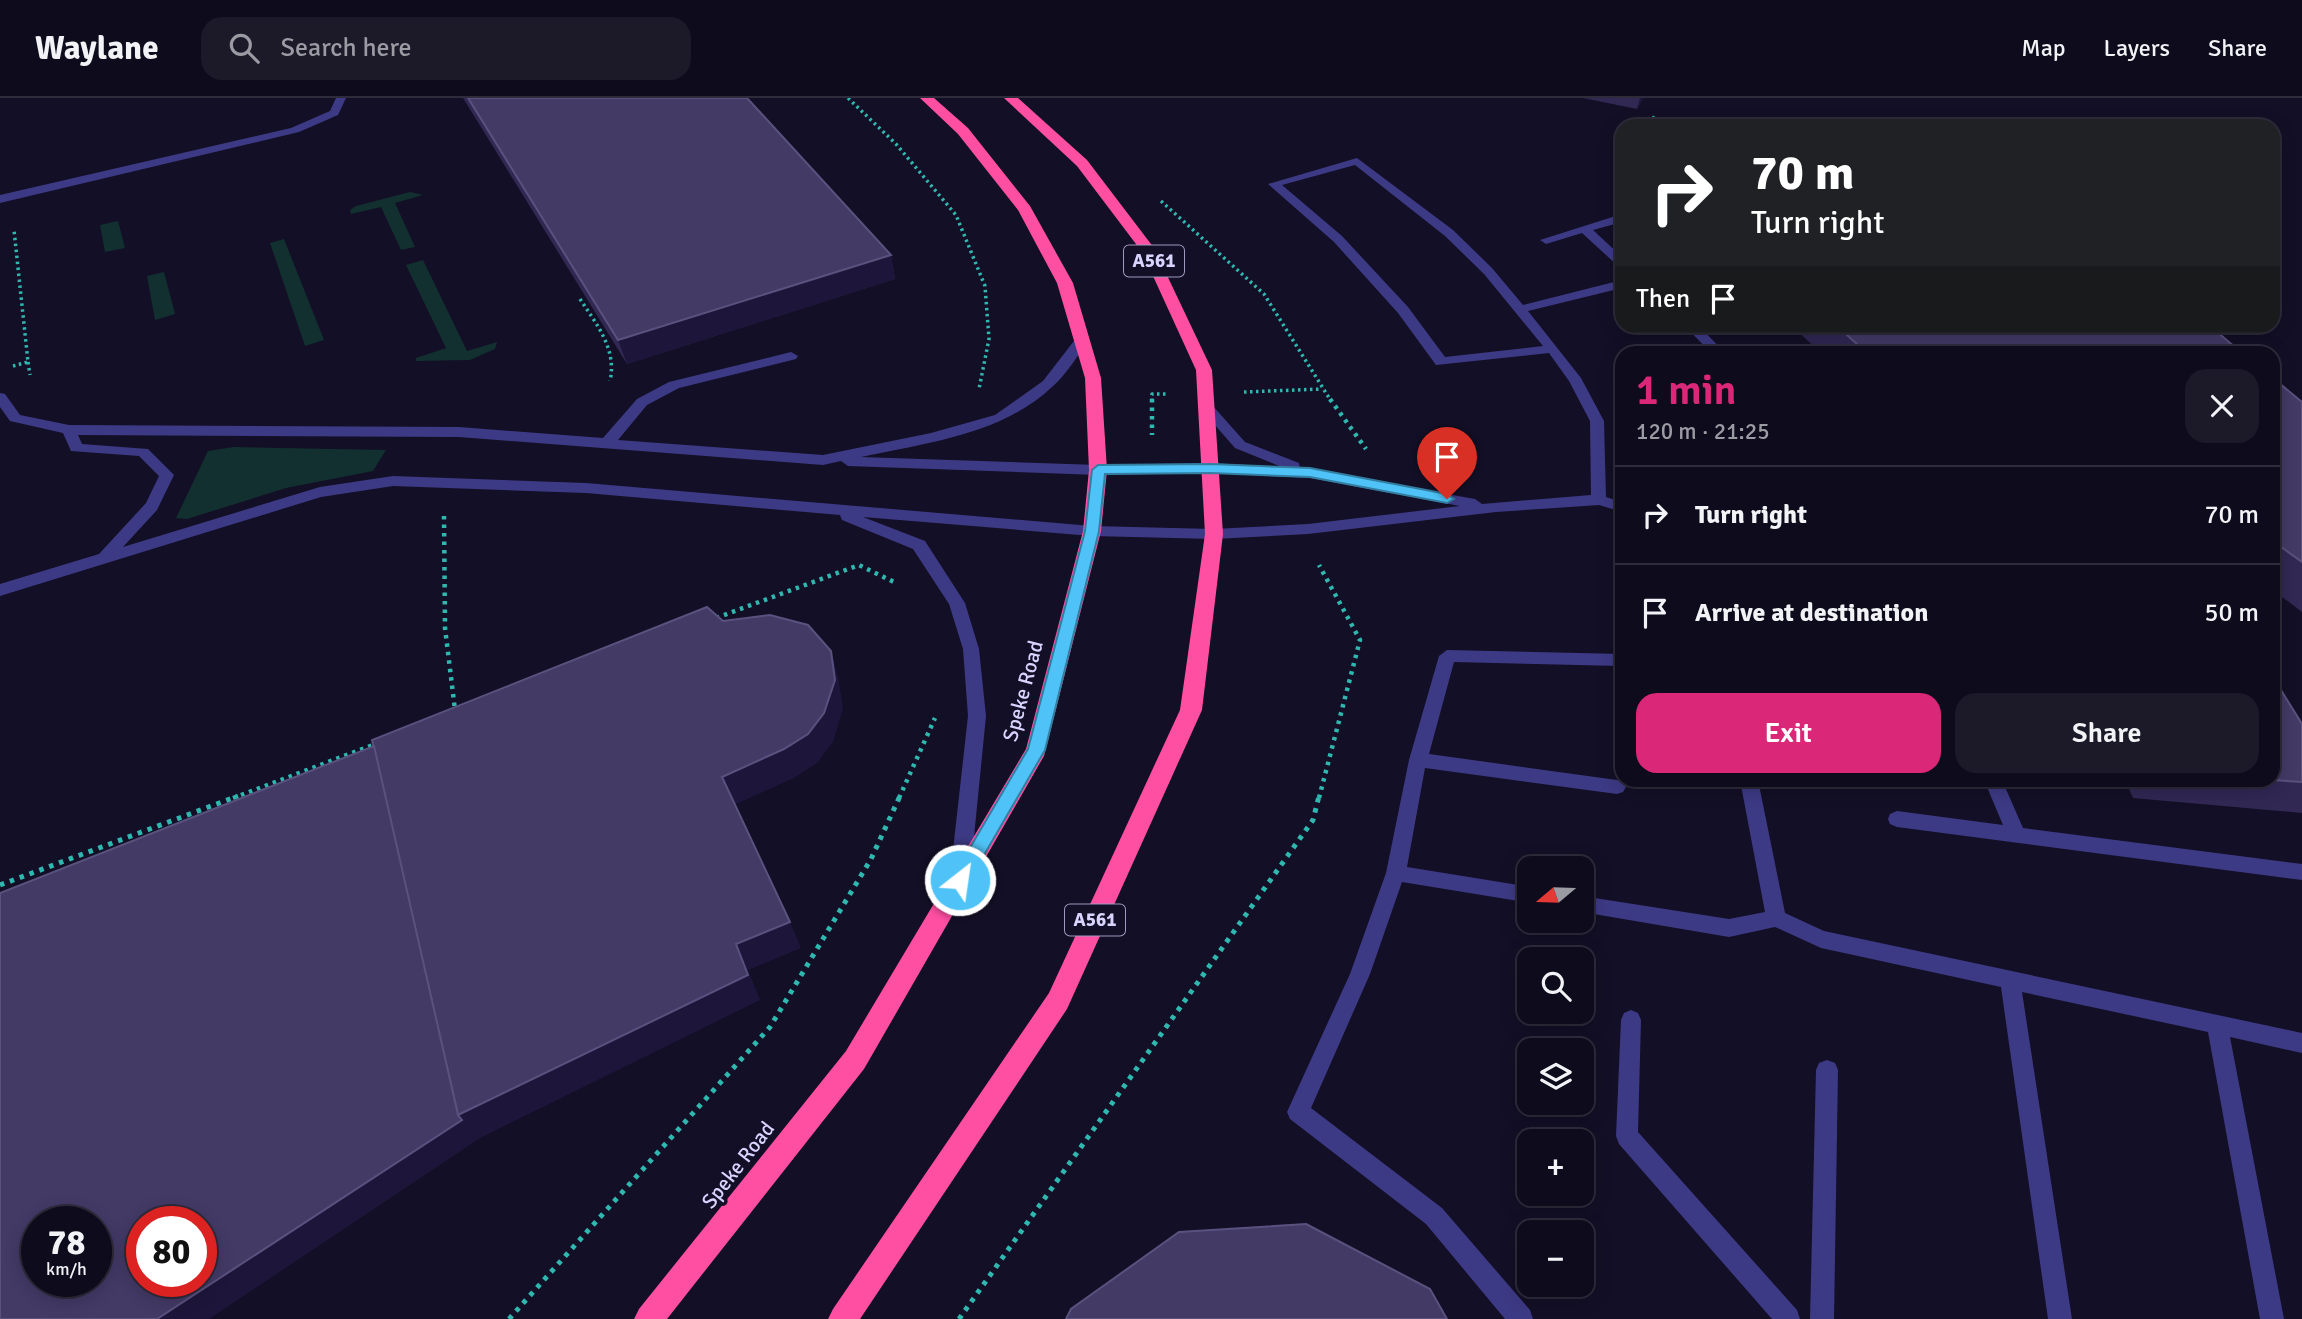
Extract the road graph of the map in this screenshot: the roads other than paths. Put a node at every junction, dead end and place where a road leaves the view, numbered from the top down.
1 (341, 98) edge
2 (926, 98) edge
3 (1010, 98) edge
4 (15, 196) junction
5 (0, 199) edge
6 (0, 214) edge
7 (1615, 220) edge
8 (1585, 230) junction
9 (1546, 240) dead end
10 (1615, 256) edge
11 (1615, 286) edge
12 (1521, 310) junction
13 (1699, 333) edge
14 (1082, 340) junction
15 (1712, 346) edge
16 (1553, 349) junction
17 (791, 356) dead end
18 (0, 397) edge
19 (1207, 408) junction
20 (69, 430) junction
21 (607, 443) junction
22 (823, 460) junction
23 (1211, 468) junction
24 (1098, 470) junction
25 (1310, 472) junction
26 (1599, 500) junction
27 (1615, 506) edge
28 (1496, 507) junction
29 (831, 509) junction
30 (1092, 531) junction
31 (1214, 534) junction
32 (105, 556) junction
33 (0, 590) edge
34 (1615, 660) edge
35 (1418, 760) junction
36 (1615, 787) edge
37 (1750, 787) edge
38 (1996, 787) edge
39 (1897, 820) dead end
40 (2017, 835) junction
41 (2302, 872) edge
42 (1396, 873) junction
43 (960, 880) junction
44 (1517, 893) edge
45 (1594, 906) edge
46 (1776, 918) junction
47 (2010, 980) junction
48 (1631, 1020) dead end
49 (2217, 1025) junction
50 (2302, 1043) edge
51 (1827, 1070) dead end
52 (649, 1319) edge
53 (843, 1319) edge
54 (1521, 1319) edge
55 (1788, 1319) edge
56 (1822, 1319) edge
57 (2060, 1319) edge
58 (2272, 1319) edge

1 - 4 street
2 - 14 highway, Speke Road
3 - 19 highway, A561
4 - 5 street
4 - 6 street
7 - 8 street
8 - 9 street
8 - 10 street
11 - 12 street
12 - 16 street
12 - 16 street
13 - 15 street
14 - 22 street
14 - 24 highway, Speke Road
16 - 26 street
17 - 21 street
18 - 20 street
19 - 23 highway, A561
19 - 25 street
20 - 21 street
20 - 32 street
21 - 22 street
22 - 24 street
23 - 24 street
23 - 25 street
23 - 31 highway, A561
24 - 30 highway, Speke Road
25 - 28 street
26 - 27 street
26 - 28 street
28 - 31 street
29 - 30 street
29 - 32 street
29 - 43 street
30 - 31 street
30 - 43 highway, Speke Road
31 - 53 highway, A561
32 - 33 street
34 - 35 street
35 - 36 street
35 - 42 street
37 - 46 street
38 - 40 street
39 - 40 street
40 - 41 street
42 - 44 street
42 - 54 street
43 - 52 highway, Speke Road
45 - 46 street
46 - 47 street
47 - 49 street
47 - 57 street
48 - 55 street
49 - 50 street
49 - 58 street
51 - 56 street

